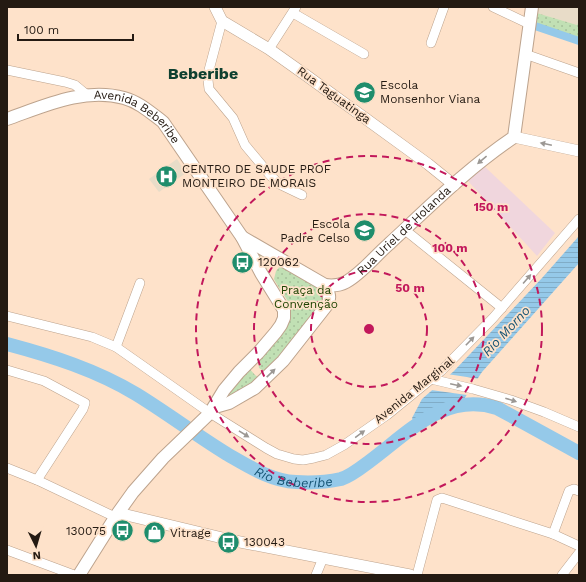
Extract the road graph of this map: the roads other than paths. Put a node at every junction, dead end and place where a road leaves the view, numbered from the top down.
1 (215, 7) edge
2 (444, 7) edge
3 (493, 7) edge
4 (532, 7) edge
5 (294, 10) edge
6 (222, 20) junction
7 (529, 24) junction
8 (431, 43) dead end
9 (269, 49) junction
10 (364, 54) dead end
11 (525, 54) junction
12 (7, 70) edge
13 (579, 73) edge
14 (86, 95) junction
15 (7, 120) edge
16 (514, 137) junction
17 (579, 151) edge
18 (454, 185) junction
19 (302, 195) dead end
20 (579, 219) edge
21 (405, 230) junction
22 (242, 237) junction
23 (280, 258) junction
24 (261, 273) junction
25 (140, 283) dead end
26 (325, 285) junction
27 (502, 308) junction
28 (7, 316) edge
29 (116, 347) junction
30 (7, 370) edge
31 (239, 372) junction
32 (435, 380) junction
33 (255, 388) junction
34 (213, 410) junction
35 (579, 427) edge
36 (7, 468) edge
37 (37, 480) junction
38 (579, 491) edge
39 (117, 515) junction
40 (553, 534) junction
41 (579, 546) edge
42 (7, 550) edge
43 (579, 553) edge
44 (323, 558) junction
45 (393, 574) edge
46 (74, 575) edge
47 (79, 575) edge
48 (316, 575) edge
49 (410, 575) edge
50 (418, 575) edge
51 (562, 575) edge

1 - 6 street
2 - 8 street
3 - 7 street
4 - 7 main road
5 - 9 street
5 - 10 street
6 - 9 street, Rua Taguatinga
6 - 19 street
7 - 11 main road
9 - 18 street, Rua Taguatinga
11 - 13 street
11 - 16 main road
12 - 14 street
14 - 15 main road, Avenida Beberibe
14 - 22 main road, Avenida Beberibe
17 -> 16 street
16 -> 18 main road, Rua Uriel de Holanda
18 - 21 main road, Rua Uriel de Holanda
27 -> 20 street, Avenida Marginal
21 - 26 main road, Rua Uriel de Holanda
21 - 27 street
22 - 23 main road, Avenida Beberibe
22 - 24 main road, Avenida Beberibe
23 - 24 main road
23 - 26 main road, Avenida Beberibe
24 - 31 main road, Avenida Beberibe
25 - 29 street
33 -> 26 main road
32 -> 27 street, Avenida Marginal
28 - 29 street, Avenida Marginal
29 - 34 street, Avenida Marginal
30 - 37 street
31 - 33 main road
31 - 34 main road
34 -> 32 street, Avenida Marginal
32 -> 35 street
33 - 34 main road
34 - 39 main road
36 - 37 street
37 - 39 street
38 - 40 street
39 - 44 street
39 - 47 main road
40 - 41 street
40 - 50 street
42 - 46 street
43 - 51 street
44 - 45 street
44 - 48 street
45 - 49 street

